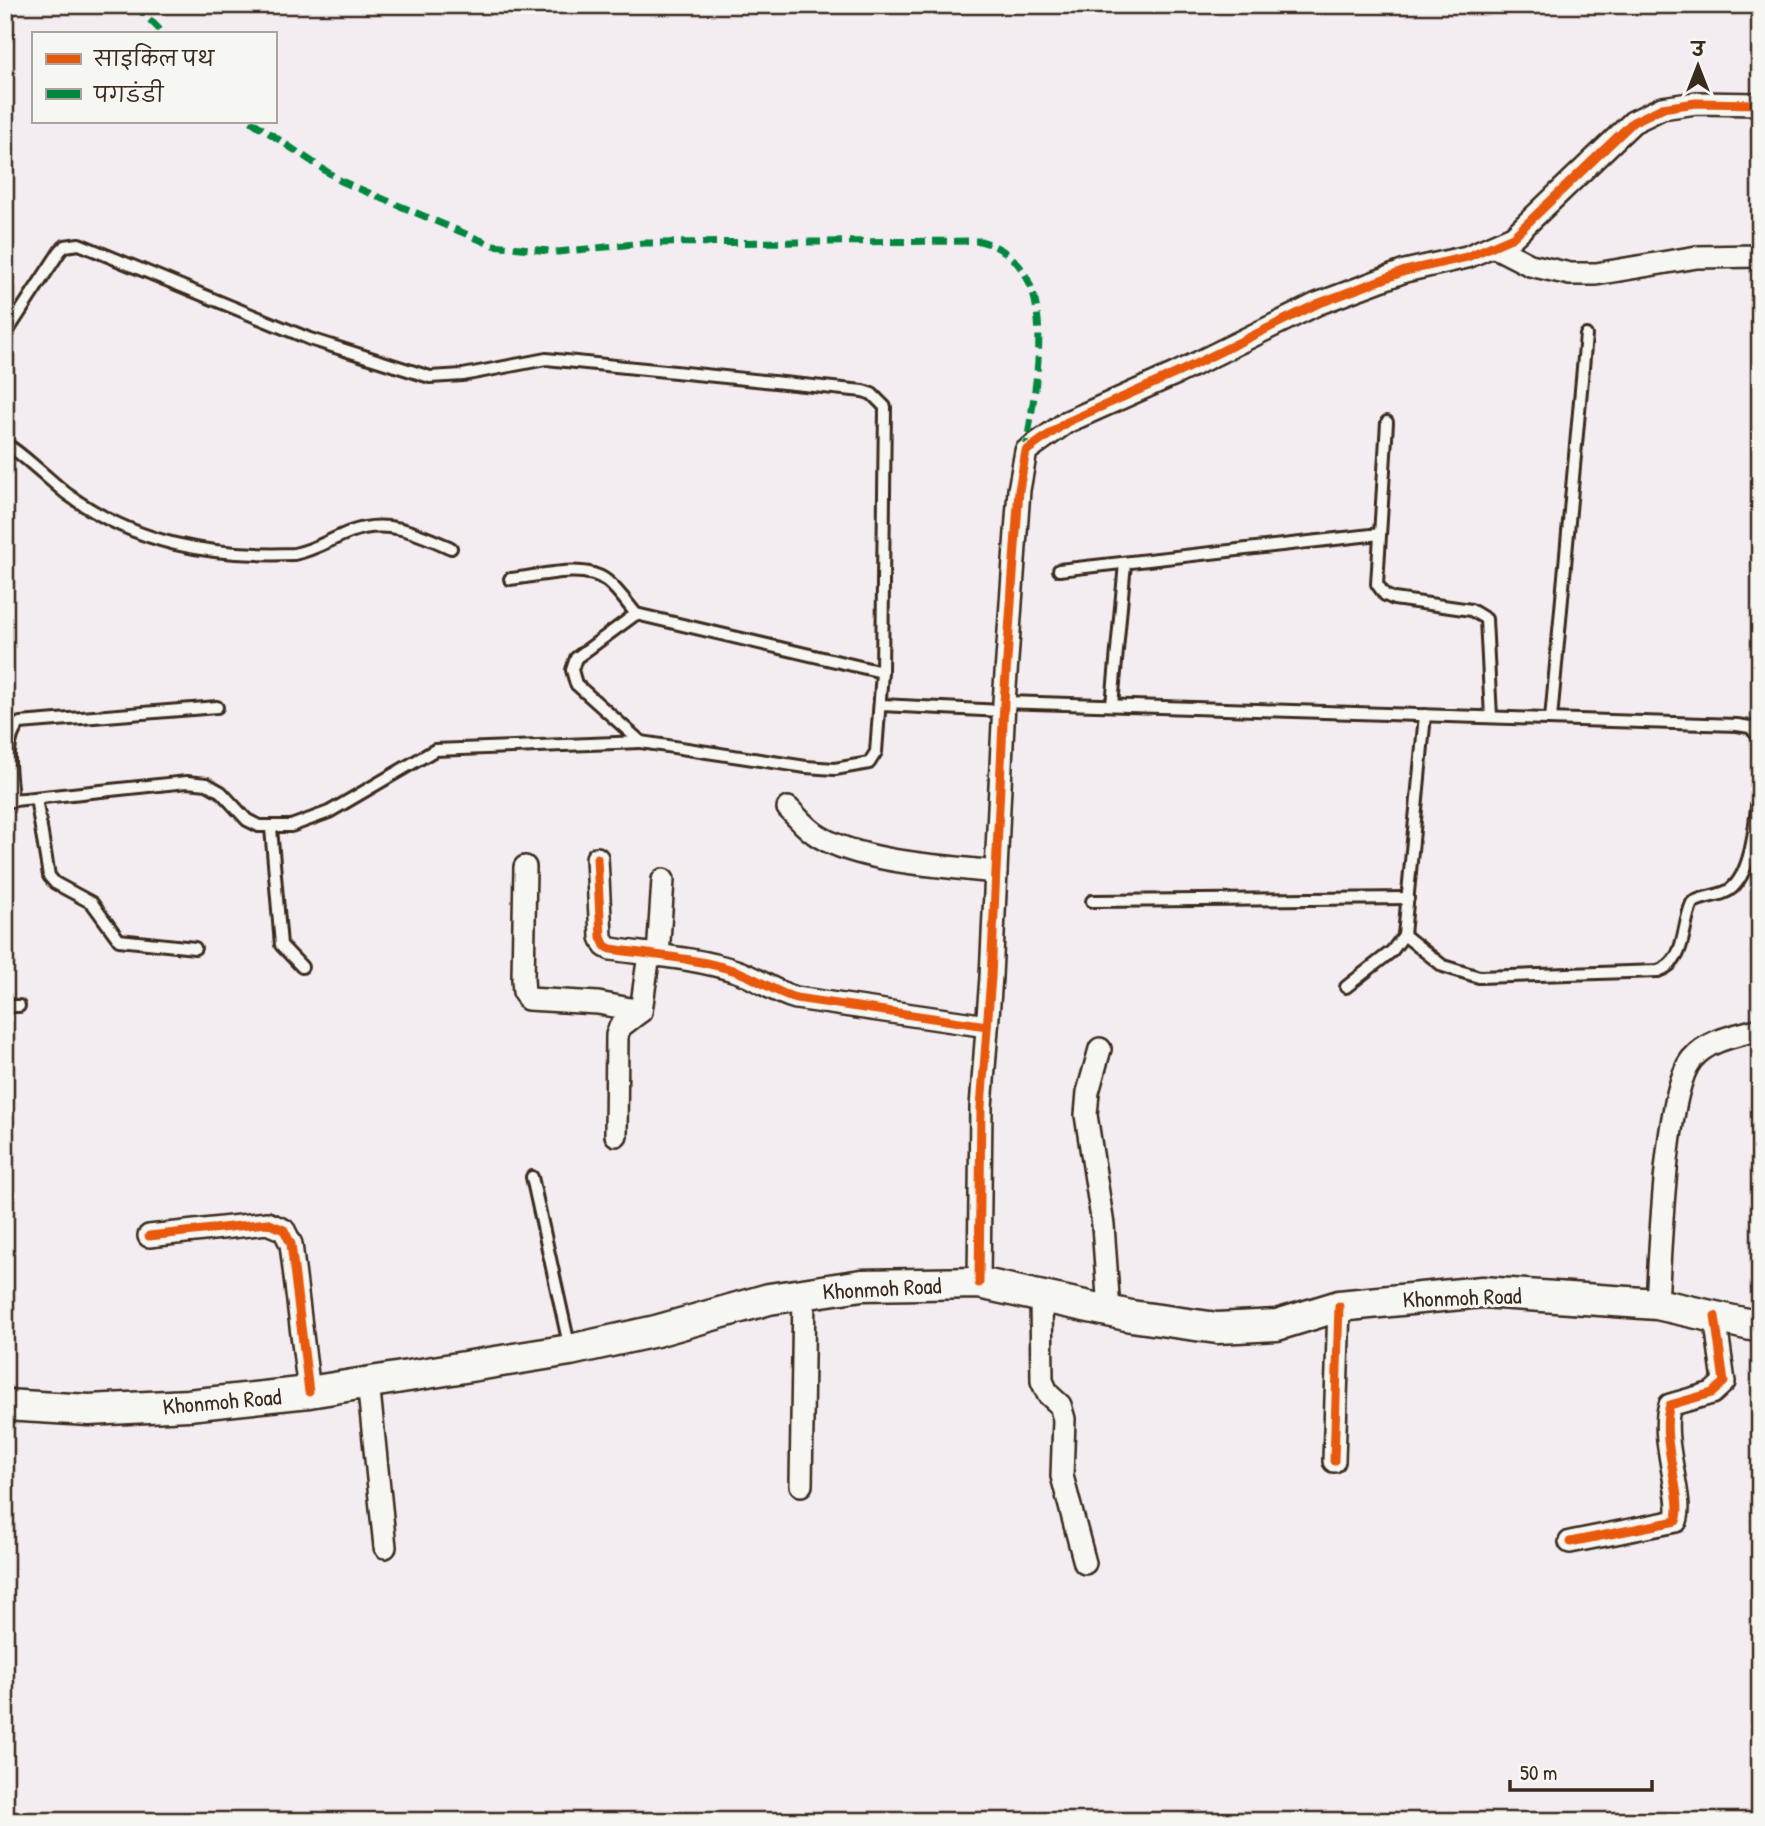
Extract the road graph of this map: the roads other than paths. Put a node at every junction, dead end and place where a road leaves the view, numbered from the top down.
1 (1760, 104) edge
2 (1493, 246) junction
3 (1760, 256) edge
4 (5, 335) edge
5 (1586, 335) dead end
6 (1387, 422) dead end
7 (5, 444) edge
8 (1380, 534) junction
9 (451, 548) dead end
10 (1125, 563) junction
11 (1059, 570) dead end
12 (510, 579) dead end
13 (636, 614) junction
14 (882, 672) junction
15 (881, 705) junction
16 (1112, 705) junction
17 (1003, 706) junction
18 (217, 707) dead end
19 (1425, 715) junction
20 (1491, 717) junction
21 (1551, 719) junction
22 (1760, 738) edge
23 (640, 742) junction
24 (1760, 776) edge
25 (36, 798) junction
26 (9, 801) edge
27 (788, 807) dead end
28 (271, 828) junction
29 (597, 858) dead end
30 (524, 867) dead end
31 (996, 872) junction
32 (663, 880) dead end
33 (1408, 898) junction
34 (1092, 901) dead end
35 (1404, 935) junction
36 (195, 948) dead end
37 (653, 955) junction
38 (302, 967) dead end
39 (1346, 988) dead end
40 (5, 1006) edge
41 (19, 1006) dead end
42 (641, 1011) junction
43 (987, 1026) junction
44 (1760, 1028) edge
45 (1100, 1049) dead end
46 (616, 1135) dead end
47 (532, 1177) dead end
48 (149, 1236) dead end
49 (979, 1283) junction
50 (804, 1293) junction
51 (1041, 1297) junction
52 (1657, 1304) junction
53 (1339, 1306) junction
54 (1108, 1311) junction
55 (1715, 1316) junction
56 (1760, 1327) edge
57 (570, 1350) junction
58 (368, 1381) junction
59 (309, 1392) junction
60 (5, 1405) edge
61 (1334, 1461) dead end
62 (801, 1485) dead end
63 (1570, 1542) dead end
64 (385, 1547) dead end
65 (1085, 1563) dead end

1 - 2 street
2 - 3 street
2 - 17 street
4 - 14 lane
5 - 21 lane
6 - 8 lane
7 - 9 lane
8 - 10 lane
8 - 20 lane
10 - 11 lane
10 - 16 lane
12 - 13 lane
13 - 14 lane
13 - 23 lane
14 - 15 lane
15 - 17 lane
15 - 23 lane
16 - 17 lane
16 - 19 lane
17 - 31 street
18 - 26 lane
19 - 20 lane
19 - 33 lane
20 - 21 lane
21 - 22 lane
23 - 28 lane
24 - 35 lane
25 - 26 lane
25 - 28 lane
25 - 36 lane
27 - 31 street
28 - 38 lane
29 - 37 street
30 - 42 street
31 - 43 street
32 - 37 street
33 - 34 lane
33 - 35 lane
35 - 39 lane
37 - 42 street
37 - 43 street
40 - 41 lane
42 - 46 street
43 - 49 street
44 - 52 street
45 - 54 street
47 - 57 lane
48 - 59 street
49 - 50 main road, Khonmoh Road
49 - 51 main road, Khonmoh Road
50 - 57 main road, Khonmoh Road
50 - 62 street
51 - 54 main road, Khonmoh Road
51 - 65 street
52 - 53 main road, Khonmoh Road
52 - 55 main road, Khonmoh Road
53 - 54 main road, Khonmoh Road
53 - 61 street
55 - 56 main road, Khonmoh Road
55 - 63 street
57 - 58 main road, Khonmoh Road
58 - 59 main road, Khonmoh Road
58 - 64 street
59 - 60 main road, Khonmoh Road

